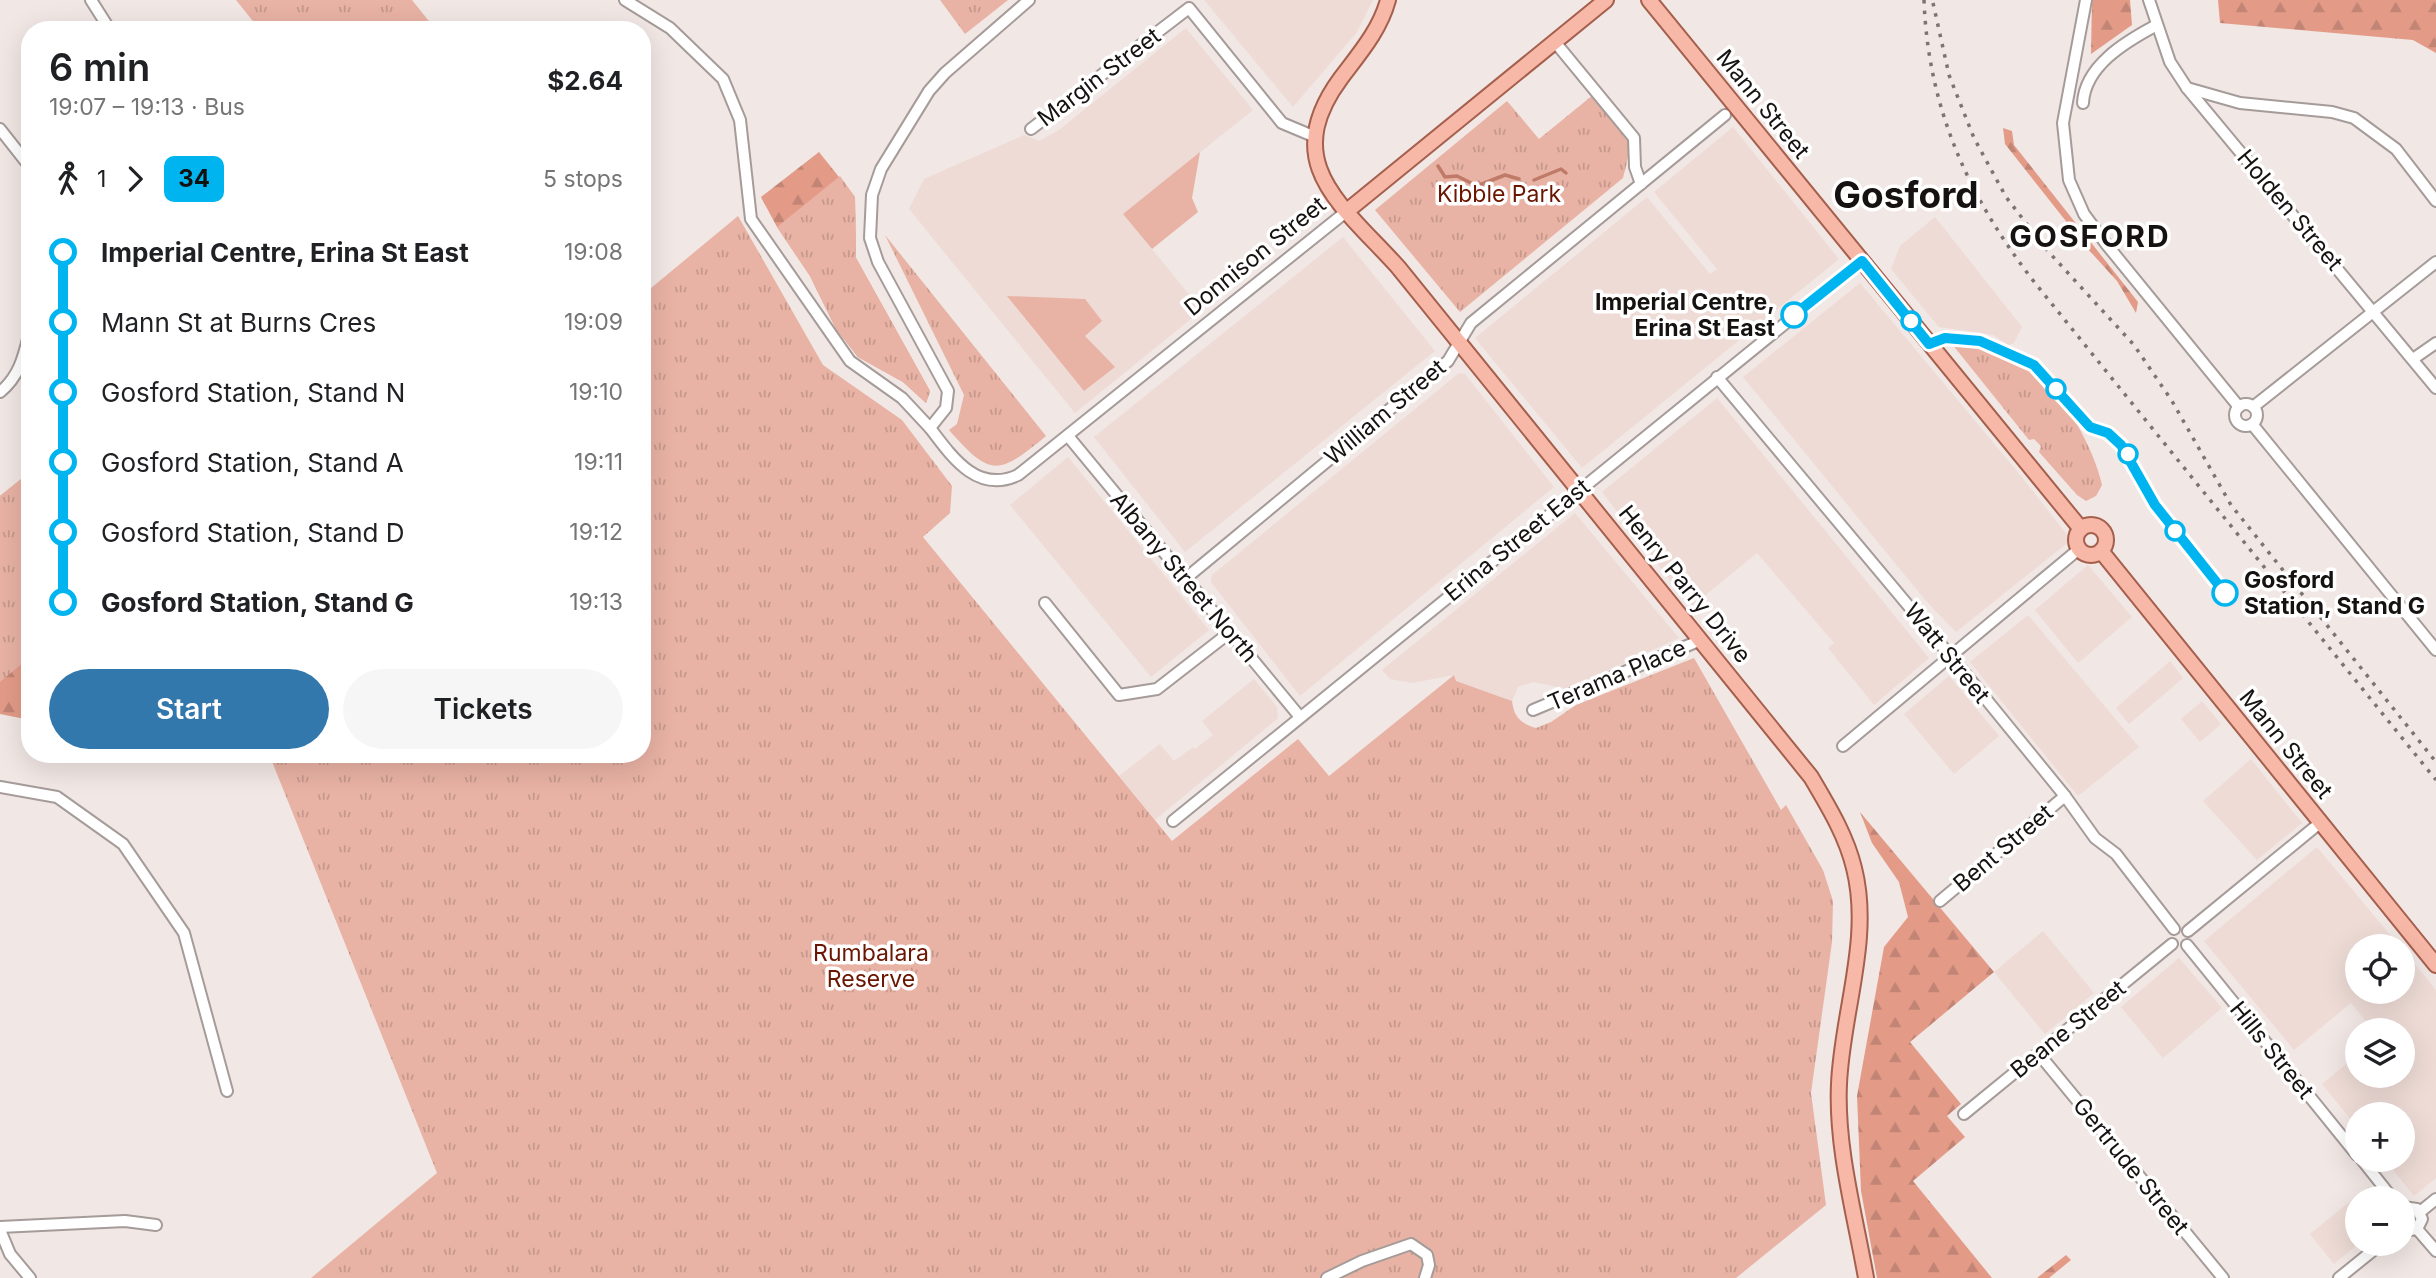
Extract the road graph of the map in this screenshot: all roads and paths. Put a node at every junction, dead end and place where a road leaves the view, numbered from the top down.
1 (91, 0) edge
2 (625, 0) edge
3 (1029, 0) edge
4 (1388, 0) edge
5 (1606, 0) edge
6 (1648, 0) edge
7 (2086, 0) edge
8 (2149, 0) edge
9 (104, 21) edge
10 (2155, 26) junction
11 (1555, 42) junction
12 (2187, 88) junction
13 (2083, 103) dead end
14 (1725, 115) dead end
15 (0, 129) edge
16 (1031, 129) dead end
17 (1313, 136) junction
18 (21, 156) edge
19 (1641, 184) junction
20 (2436, 201) edge
21 (1347, 211) junction
22 (1862, 261) junction
23 (2436, 262) edge
24 (2373, 311) junction
25 (1459, 342) junction
26 (2436, 343) edge
27 (2413, 359) junction
28 (21, 366) edge
29 (1717, 377) junction
30 (2436, 388) edge
31 (0, 392) edge
32 (2239, 407) junction
33 (2253, 407) junction
34 (2252, 424) junction
35 (930, 428) junction
36 (1068, 436) junction
37 (1579, 489) junction
38 (2081, 529) junction
39 (2080, 549) junction
40 (2101, 551) junction
41 (1185, 579) junction
42 (1045, 603) dead end
43 (1229, 633) junction
44 (1701, 640) junction
45 (2436, 650) edge
46 (1951, 656) junction
47 (1533, 710) dead end
48 (1300, 717) junction
49 (1843, 746) dead end
50 (0, 787) edge
51 (2065, 796) junction
52 (1173, 821) dead end
53 (2320, 822) junction
54 (1940, 901) dead end
55 (2174, 929) junction
56 (2188, 931) junction
57 (2172, 944) junction
58 (2187, 945) junction
59 (2436, 965) edge
60 (2039, 1054) junction
61 (227, 1091) dead end
62 (1964, 1114) dead end
63 (2345, 1140) edge
64 (2372, 1172) edge
65 (2383, 1186) edge
66 (2436, 1199) edge
67 (2415, 1207) edge
68 (2420, 1212) junction
69 (156, 1225) dead end
70 (0, 1228) edge
71 (2417, 1229) joint
72 (2436, 1251) edge
73 (2366, 1256) edge
74 (30, 1278) edge
75 (1327, 1278) edge
76 (1425, 1278) edge
77 (1866, 1278) edge
78 (2223, 1278) edge
79 (2339, 1278) edge

1 - 9 street
2 - 35 street, Donnison Street
3 - 35 street
4 - 17 main road, Henry Parry Drive
5 - 11 main road, Donnison Street
6 - 22 main road, Mann Street
7 - 32 street
8 - 10 street, Holden Street
10 - 12 street, Holden Street
10 - 13 street
11 - 19 street
11 - 21 main road, Donnison Street
12 - 20 street
12 - 24 street, Holden Street
14 - 19 street, William Street
15 - 18 street
16 - 17 street, Margin Street
17 - 21 main road, Henry Parry Drive
19 - 25 street, William Street
21 - 25 main road, Henry Parry Drive
21 - 36 street, Donnison Street
22 - 29 street, Erina Street East
22 - 38 main road, Mann Street
23 - 24 street
24 - 27 street, Holden Street
24 - 33 street
25 - 37 main road, Henry Parry Drive
25 - 41 street, William Street
26 - 27 street
27 - 30 street, Holden Street
28 - 31 street
29 - 37 street, Erina Street East
29 - 46 street, Watt Street
32 - 33 street
32 - 34 street
33 - 34 street
34 - 45 street
35 - 36 street, Donnison Street
36 - 41 street, Albany Street North
37 - 44 main road, Henry Parry Drive
37 - 48 street, Erina Street East
38 - 39 main road
38 - 40 main road, Mann Street
39 - 40 main road
39 - 46 street
40 - 53 main road, Mann Street
41 - 43 street, Albany Street North
42 - 43 street
43 - 48 street, Albany Street North
44 - 47 street, Terama Place
44 - 77 main road, Henry Parry Drive
46 - 49 street
46 - 51 street, Watt Street
48 - 52 street, Erina Street East
50 - 61 street
51 - 54 street, Bent Street
51 - 55 street, Watt Street
53 - 56 street
53 - 59 main road, Mann Street
55 - 56 street
55 - 57 street
56 - 58 street
57 - 58 street
57 - 60 street, Beane Street
58 - 63 street, Hills Street
60 - 62 street, Beane Street
60 - 78 street, Gertrude Street
64 - 65 street
66 - 68 street
67 - 68 street
68 - 71 street
69 - 70 street
70 - 74 street
71 - 72 street
73 - 79 street
75 - 76 street

